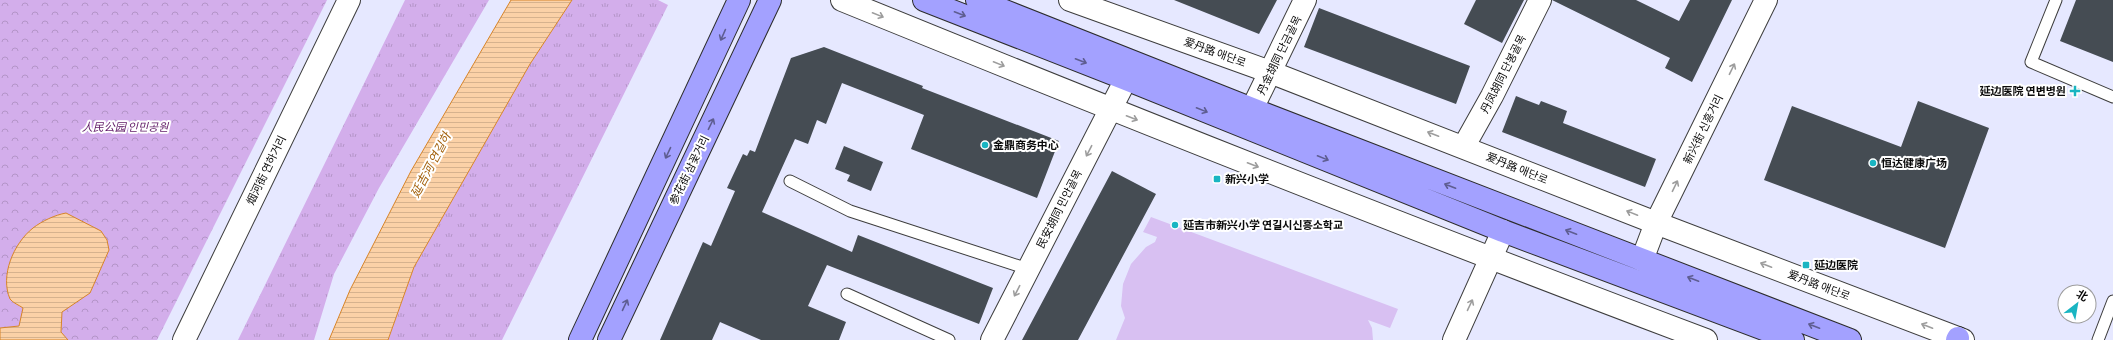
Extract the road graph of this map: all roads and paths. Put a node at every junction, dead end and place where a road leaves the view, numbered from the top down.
1 (348, 0) edge
2 (739, 0) edge
3 (770, 0) edge
4 (842, 0) edge
5 (924, 0) edge
6 (977, 0) edge
7 (1070, 0) edge
8 (1305, 0) edge
9 (1540, 0) edge
10 (1766, 0) edge
11 (2056, 0) edge
12 (1270, 72) junction
13 (1126, 79) junction
14 (2113, 97) edge
15 (1111, 109) junction
16 (1252, 109) junction
17 (1464, 146) junction
18 (790, 182) dead end
19 (1656, 223) junction
20 (1504, 231) junction
21 (1491, 259) junction
22 (1642, 260) junction
23 (1028, 269) junction
24 (847, 294) dead end
25 (2113, 301) edge
26 (1960, 339) edge
27 (184, 340) edge
28 (580, 340) edge
29 (609, 340) edge
30 (949, 340) edge
31 (992, 340) edge
32 (1454, 340) edge
33 (1706, 340) edge
34 (1793, 340) edge
35 (1850, 340) edge
36 (2098, 340) edge

1 - 27 street, 烟河街 연하거리
2 -> 28 main road
29 -> 3 main road, 参花街 삼꽃거리
4 -> 15 street
5 -> 13 main road
6 - 16 main road
7 - 12 street, 爱丹路 애단로
8 - 12 street, 丹金胡同 단금골목
9 - 17 street, 丹凤胡同 단봉골목
19 -> 10 street, 新兴街 신흥거리
11 - 14 lane
12 - 16 street, 丹金胡同 단금골목
17 -> 12 street, 爱丹路 애단로
13 - 15 street, 民安胡同 민안골목
13 -> 20 main road
15 -> 21 street
15 -> 23 street, 民安胡同 민안골목
22 -> 16 main road
19 -> 17 street, 爱丹路 애단로
18 - 23 lane
19 - 22 street, 新兴街 신흥거리
26 -> 19 street, 爱丹路 애단로
20 - 21 street
20 - 34 main road
32 -> 21 street
21 - 33 street
35 -> 22 main road
23 -> 31 street, 民安胡同 민안골목
24 - 30 lane
25 - 36 lane

